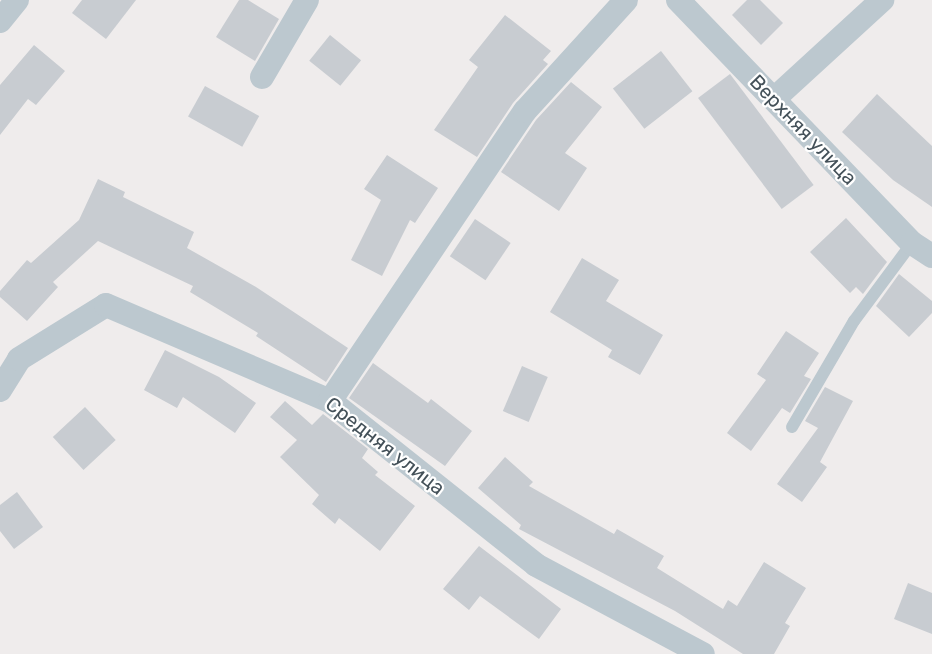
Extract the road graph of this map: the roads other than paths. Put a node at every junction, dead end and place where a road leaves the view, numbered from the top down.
1 (17, 0) edge
2 (307, 0) edge
3 (626, 0) edge
4 (678, 0) edge
5 (882, 0) edge
6 (0, 21) edge
7 (262, 77) dead end
8 (774, 99) junction
9 (922, 250) edge
10 (0, 390) edge
11 (330, 401) junction
12 (792, 427) dead end
13 (703, 654) edge

1 - 6 street
2 - 7 street
3 - 11 street
4 - 8 street, Верхняя улица
5 - 8 street
8 - 9 street, Верхняя улица
9 - 12 lane
10 - 11 street, Средняя улица
11 - 13 street, Средняя улица

